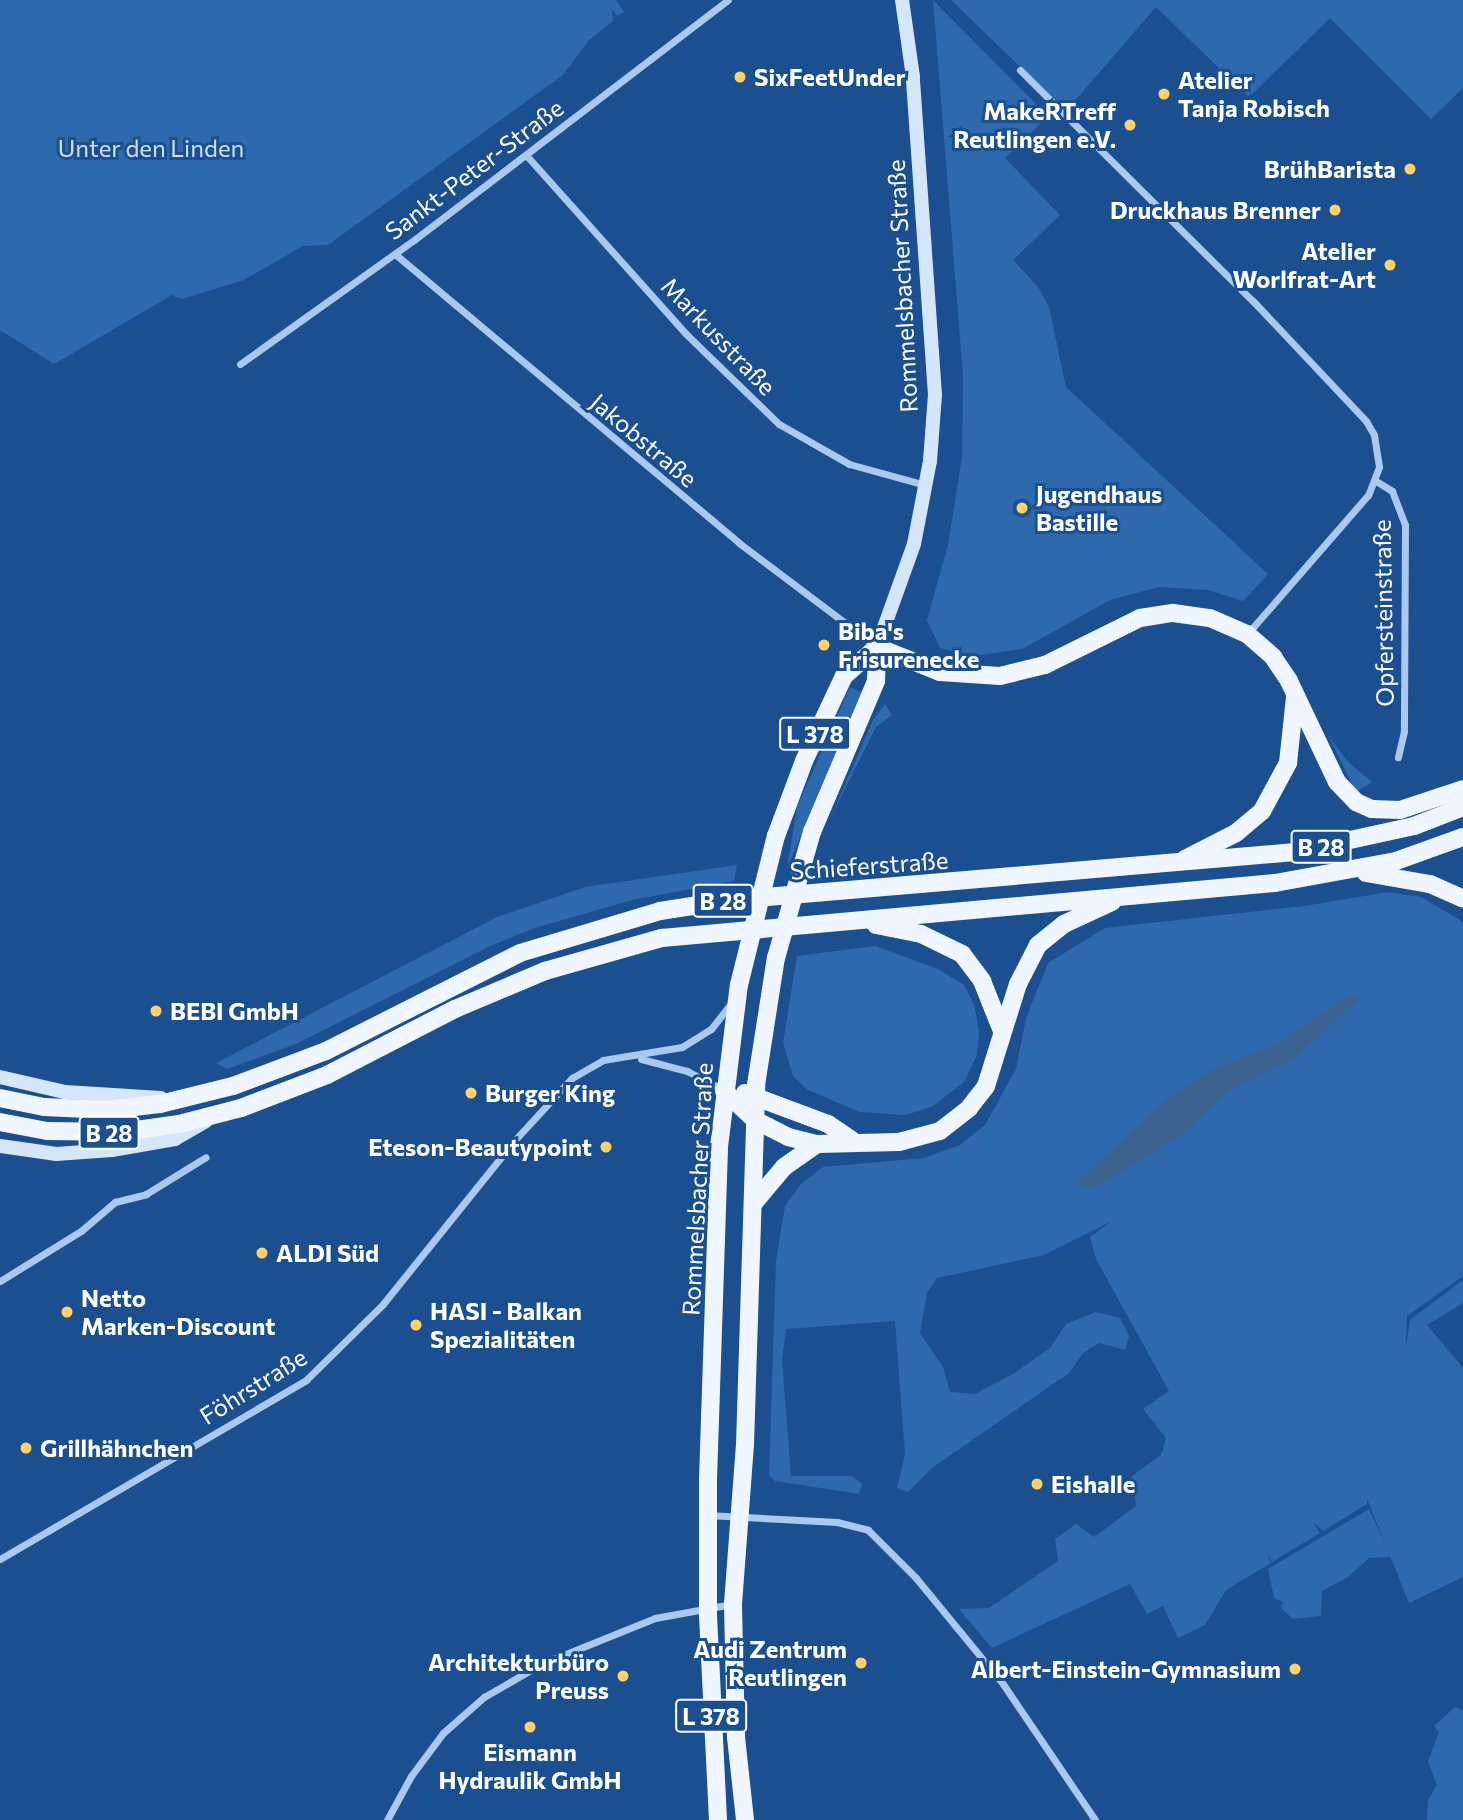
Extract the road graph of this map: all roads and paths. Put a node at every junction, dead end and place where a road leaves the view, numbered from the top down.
1 (728, 0) edge
2 (902, 0) edge
3 (1020, 70) dead end
4 (526, 155) junction
5 (395, 254) junction
6 (240, 365) dead end
7 (1376, 481) junction
8 (926, 485) junction
9 (1247, 634) junction
10 (877, 647) junction
11 (1295, 693) junction
12 (1398, 757) dead end
13 (1463, 789) edge
14 (1463, 807) edge
15 (1463, 837) edge
16 (1174, 865) junction
17 (1348, 872) junction
18 (1128, 896) junction
19 (1463, 900) edge
20 (813, 922) junction
21 (738, 992) junction
22 (1002, 1031) junction
23 (632, 1057) junction
24 (0, 1077) edge
25 (724, 1091) junction
26 (756, 1096) junction
27 (0, 1098) edge
28 (184, 1099) junction
29 (217, 1115) junction
30 (755, 1119) junction
31 (0, 1122) edge
32 (852, 1140) junction
33 (817, 1144) junction
34 (0, 1146) edge
35 (206, 1157) dead end
36 (753, 1205) junction
37 (0, 1281) edge
38 (707, 1516) junction
39 (739, 1516) junction
40 (0, 1559) edge
41 (733, 1604) junction
42 (708, 1612) junction
43 (387, 1820) edge
44 (718, 1820) edge
45 (745, 1820) edge
46 (1096, 1820) edge

1 - 4 street, Sankt-Peter-Straße
2 - 8 main road, Rommelsbacher Straße
3 - 7 street
4 - 5 street, Sankt-Peter-Straße
4 - 8 street, Markusstraße
5 - 6 street, Sankt-Peter-Straße
5 - 10 street, Jakobstraße
7 - 9 street
7 - 12 street, Opfersteinstraße
8 - 10 main road, Rommelsbacher Straße
9 - 10 main road
9 - 11 main road
10 - 21 main road, Rommelsbacher Straße / L 378, bridge
10 - 26 main road, Rommelsbacher Straße / L 378, bridge
11 - 13 main road
11 - 16 main road
14 - 16 main road, Schieferstraße / B 28
15 - 17 main road, Schieferstraße / B 28
16 - 28 main road, Schieferstraße / B 28
17 - 18 main road, Schieferstraße / B 28
17 - 19 main road
18 - 20 main road, Schieferstraße / B 28
18 - 22 main road
20 - 22 main road
20 - 29 main road, Schieferstraße / B 28
21 - 23 street, Föhrstraße
21 - 25 main road, Rommelsbacher Straße / L 378
22 - 32 main road
23 - 25 street, Föhrstraße
23 - 40 street, Föhrstraße
24 - 28 main road
25 - 26 main road
25 - 30 main road
25 - 38 main road, Rommelsbacher Straße / L 378
26 - 30 main road, Rommelsbacher Straße / L 378
26 - 32 main road
27 - 28 main road, B 28
29 - 31 main road, B 28
29 - 34 main road
30 - 33 main road
30 - 36 main road, Rommelsbacher Straße / L 378
32 - 33 main road
33 - 36 main road
35 - 37 street
36 - 39 main road, Rommelsbacher Straße / L 378
38 - 39 street
38 - 42 main road, Rommelsbacher Straße / L 378
39 - 41 main road, Rommelsbacher Straße / L 378
39 - 46 street
41 - 42 street
41 - 45 main road, Rommelsbacher Straße / L 378
42 - 43 street
42 - 44 main road, Rommelsbacher Straße / L 378

